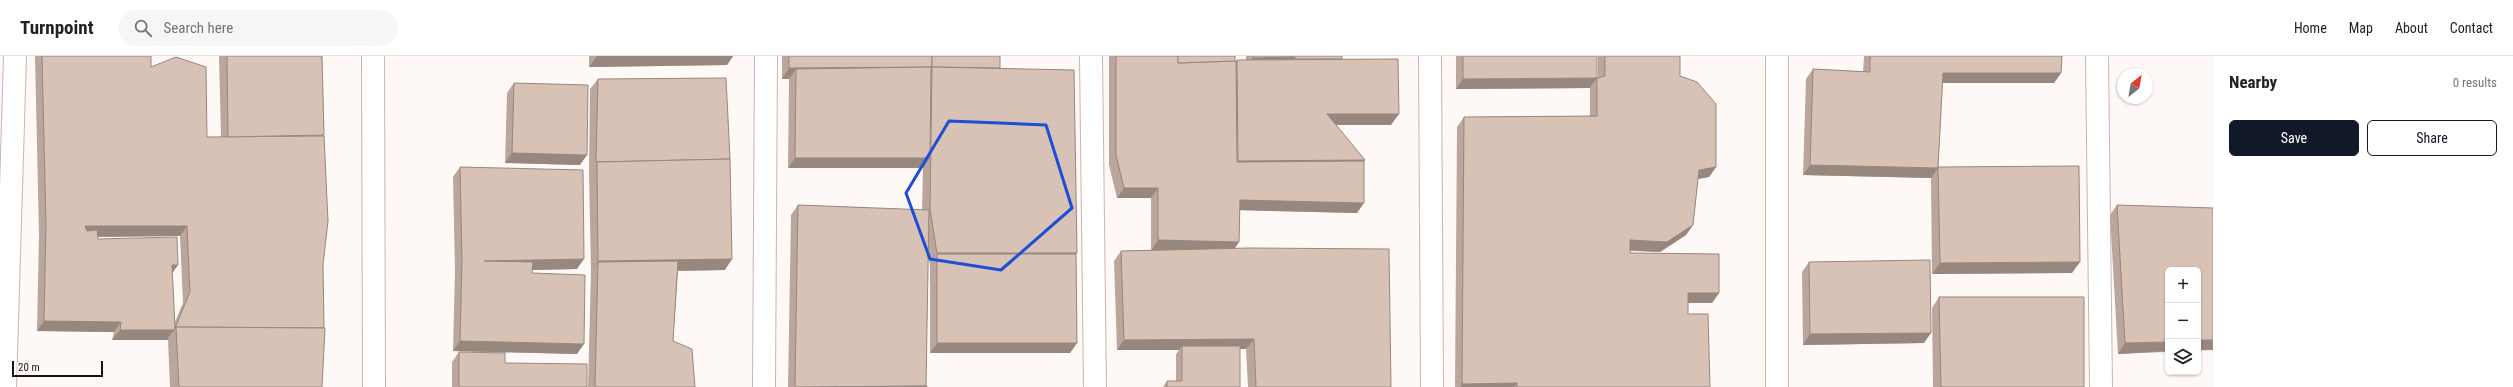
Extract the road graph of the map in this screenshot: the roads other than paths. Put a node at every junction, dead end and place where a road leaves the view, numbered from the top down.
1 (15, 56) edge
2 (373, 56) edge
3 (766, 56) edge
4 (1091, 56) edge
5 (1430, 56) edge
6 (1777, 56) edge
7 (2097, 56) edge
8 (5, 387) edge
9 (374, 387) edge
10 (764, 387) edge
11 (1095, 387) edge
12 (1432, 387) edge
13 (1777, 387) edge
14 (2100, 387) edge

1 - 8 street
2 - 9 street
3 - 10 street
4 - 11 street
5 - 12 street
6 - 13 street
7 - 14 street

